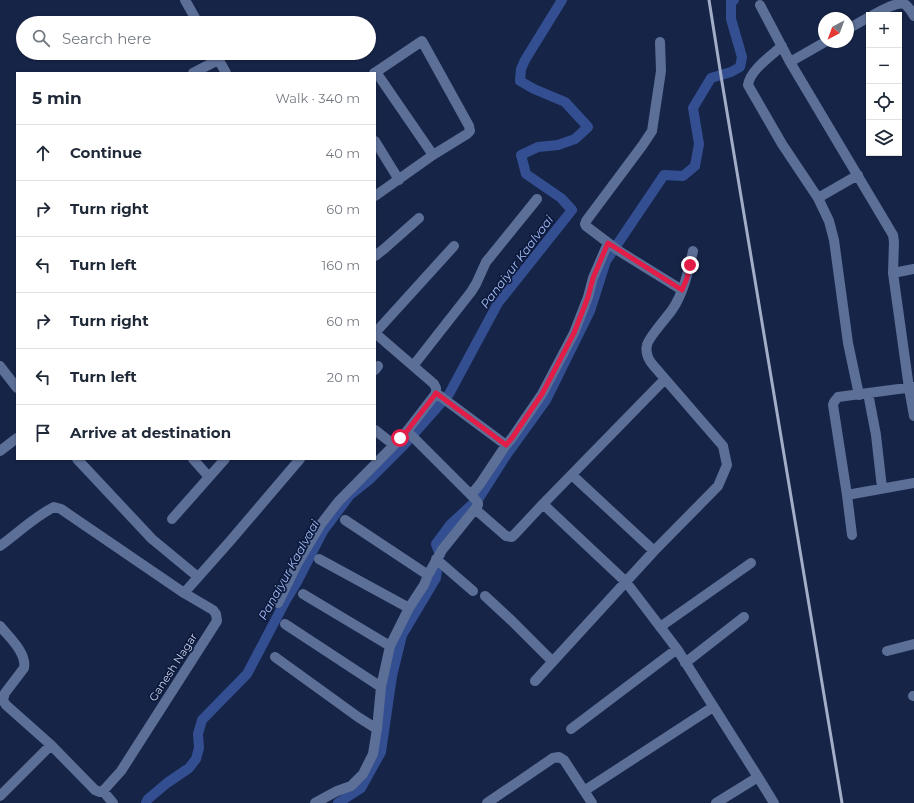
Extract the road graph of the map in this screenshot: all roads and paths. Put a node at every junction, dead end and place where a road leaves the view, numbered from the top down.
1 (185, 0) edge
2 (760, 4) dead end
3 (878, 12) edge
4 (194, 16) edge
5 (914, 16) edge
6 (866, 19) edge
7 (854, 26) edge
8 (660, 42) dead end
9 (782, 46) junction
10 (818, 46) edge
11 (211, 60) edge
12 (218, 60) edge
13 (790, 62) junction
14 (194, 72) edge
15 (225, 72) edge
16 (376, 72) edge
17 (376, 74) edge
18 (376, 142) edge
19 (434, 156) junction
20 (858, 175) junction
21 (399, 180) junction
22 (376, 195) edge
23 (818, 198) junction
24 (537, 199) dead end
25 (419, 218) dead end
26 (609, 244) junction
27 (454, 246) dead end
28 (693, 251) dead end
29 (376, 255) edge
30 (914, 270) edge
31 (893, 273) junction
32 (682, 290) junction
33 (376, 332) edge
34 (376, 334) edge
35 (413, 366) junction
36 (0, 368) edge
37 (665, 379) junction
38 (16, 387) edge
39 (911, 387) edge
40 (864, 394) junction
41 (438, 395) junction
42 (914, 416) edge
43 (376, 431) edge
44 (411, 436) junction
45 (16, 439) edge
46 (394, 445) junction
47 (506, 445) junction
48 (0, 451) edge
49 (78, 460) edge
50 (195, 460) edge
51 (224, 460) edge
52 (299, 460) edge
53 (572, 475) junction
54 (209, 477) junction
55 (914, 483) edge
56 (882, 488) junction
57 (848, 495) junction
58 (474, 501) junction
59 (543, 504) junction
60 (172, 519) dead end
61 (345, 520) dead end
62 (852, 535) dead end
63 (2, 541) edge
64 (654, 551) junction
65 (438, 555) junction
66 (319, 559) dead end
67 (751, 563) dead end
68 (428, 575) junction
69 (198, 577) junction
70 (626, 582) junction
71 (473, 591) dead end
72 (184, 594) junction
73 (303, 594) dead end
74 (485, 596) dead end
75 (278, 603) dead end
76 (409, 608) junction
77 (744, 617) dead end
78 (286, 624) dead end
79 (0, 626) edge
80 (660, 627) junction
81 (914, 644) edge
82 (390, 646) junction
83 (677, 649) junction
84 (887, 651) dead end
85 (274, 657) dead end
86 (552, 661) junction
87 (685, 662) junction
88 (535, 680) dead end
89 (381, 687) junction
90 (713, 707) junction
91 (377, 729) junction
92 (571, 729) dead end
93 (51, 745) junction
94 (758, 777) junction
95 (103, 791) junction
96 (584, 791) junction
97 (0, 796) edge
98 (113, 803) edge
99 (315, 803) edge
100 (487, 803) edge
101 (592, 803) edge
102 (716, 803) edge
103 (774, 803) edge

1 - 4 street
2 - 9 street
3 - 5 street
6 - 7 street
8 - 26 street
9 - 13 street
9 - 23 street
10 - 13 street
11 - 14 street
12 - 15 street
13 - 20 street
16 - 19 street
17 - 19 street
18 - 21 street
19 - 21 street
20 - 23 street
20 - 31 street
21 - 22 street
23 - 40 street
24 - 35 street
25 - 29 street
26 - 32 street
26 - 47 street
27 - 33 street
28 - 32 street
30 - 31 street
31 - 39 street
32 - 37 street
34 - 35 street
35 - 41 street
36 - 38 street
37 - 53 street
37 - 64 street
39 - 40 street
39 - 42 street
40 - 56 street
40 - 57 street
41 - 44 street
41 - 47 street
43 - 46 street
44 - 46 street
44 - 58 street
45 - 48 street
46 - 75 street
47 - 58 street
49 - 69 street
50 - 54 street
51 - 54 street
52 - 69 street
53 - 59 street
53 - 64 street
54 - 60 street
55 - 56 street
56 - 57 street
57 - 62 street
58 - 59 street
58 - 65 street
59 - 70 street
61 - 68 street
63 - 72 street
64 - 70 street
65 - 68 street
65 - 71 street
66 - 76 street
67 - 80 street
68 - 76 street
69 - 72 street
70 - 80 street
70 - 86 street
72 - 95 street, Ganesh Nagar
73 - 82 street
74 - 86 street
76 - 82 street
77 - 87 street
78 - 89 street
79 - 93 street
80 - 83 street
81 - 84 street
82 - 89 street
83 - 87 street
83 - 92 street
85 - 91 street
86 - 88 street
87 - 90 street
89 - 91 street
90 - 94 street
90 - 96 street
91 - 99 street
93 - 95 street
93 - 97 street
94 - 102 street
94 - 103 street
95 - 98 street
96 - 100 street
96 - 101 street

